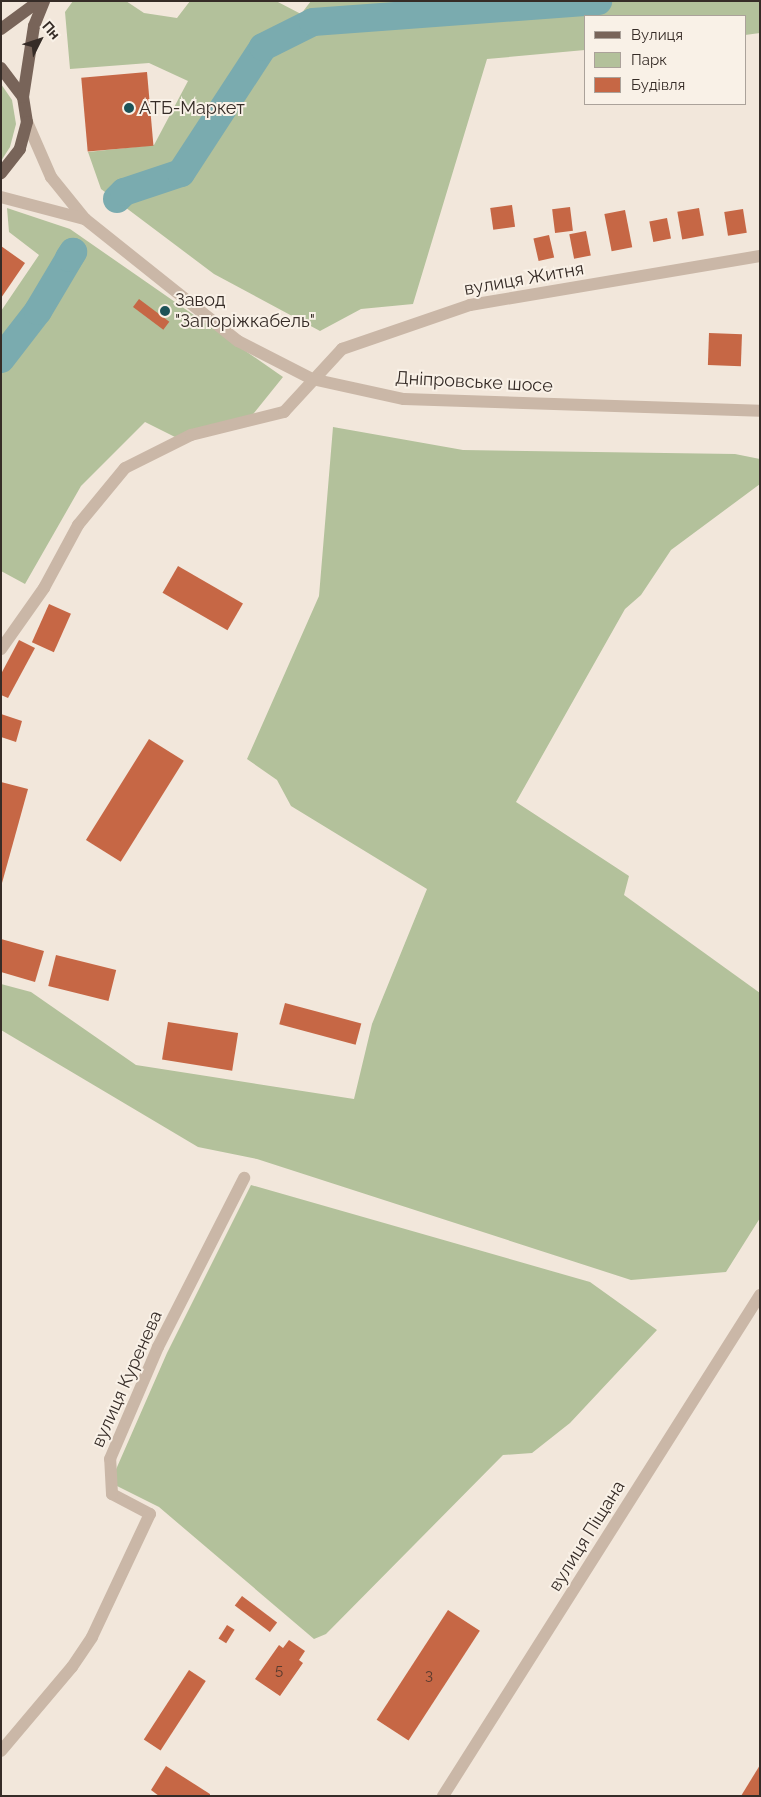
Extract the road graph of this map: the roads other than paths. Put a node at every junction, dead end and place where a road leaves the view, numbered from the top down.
1 (39, 1) edge
2 (44, 1) edge
3 (1, 29) edge
4 (1, 68) edge
5 (23, 97) junction
6 (27, 122) junction
7 (1, 173) edge
8 (1, 197) edge
9 (86, 219) junction
10 (760, 256) edge
11 (312, 379) junction
12 (760, 411) edge
13 (1, 649) edge
14 (244, 1178) dead end
15 (760, 1295) edge
16 (1, 1750) edge
17 (444, 1796) edge

1 - 3 main road
2 - 5 main road
4 - 5 main road
5 - 6 main road
6 - 7 main road
6 - 9 street, Дніпровське шосе
8 - 9 street
9 - 11 street, Дніпровське шосе
10 - 11 street, вулиця Житня
11 - 12 street, Дніпровське шосе
11 - 13 street, вулиця Житня
14 - 16 street, вулиця Куренева
15 - 17 street, вулиця Піщана

